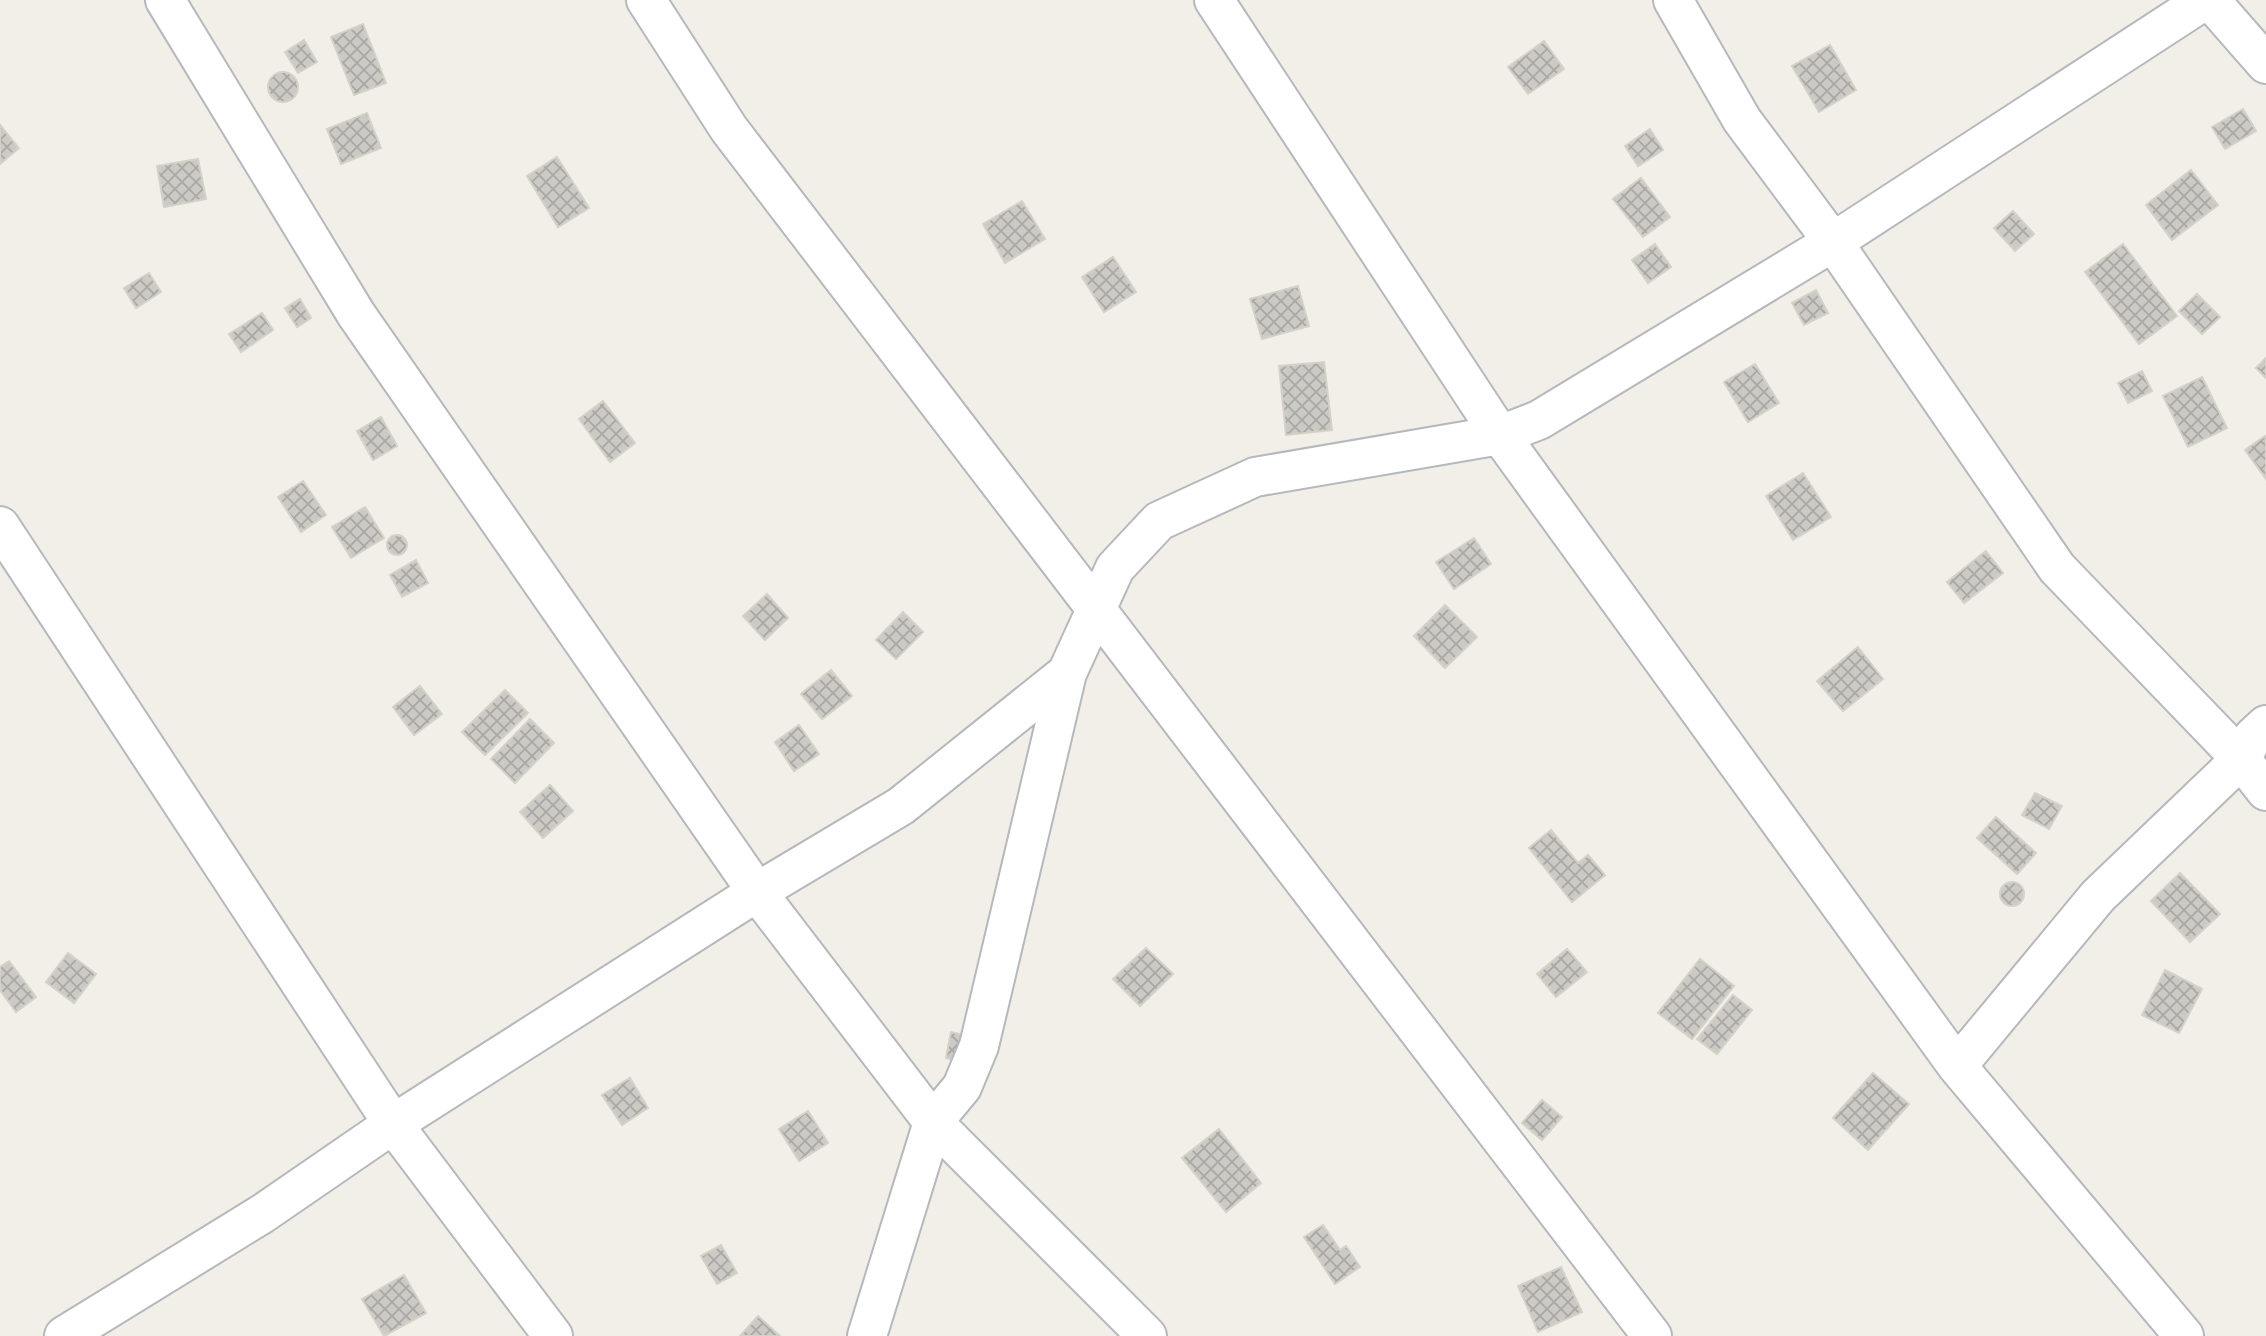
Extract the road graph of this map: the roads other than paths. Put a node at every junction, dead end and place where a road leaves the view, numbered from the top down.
1 (165, 0) edge
2 (646, 0) edge
3 (1214, 0) edge
4 (1673, 0) edge
5 (2207, 0) edge
6 (2266, 64) edge
7 (1833, 242) junction
8 (1500, 435) junction
9 (0, 526) edge
10 (1096, 612) junction
11 (1068, 673) junction
12 (2266, 725) edge
13 (2241, 759) junction
14 (2266, 792) edge
15 (757, 892) junction
16 (1956, 1066) junction
17 (933, 1122) junction
18 (393, 1124) junction
19 (64, 1336) edge
20 (552, 1336) edge
21 (867, 1336) edge
22 (1147, 1336) edge
23 (1652, 1336) edge
24 (2184, 1336) edge

1 - 15 street
2 - 10 street
3 - 8 street
4 - 7 street
5 - 6 street
5 - 7 street
7 - 8 street
7 - 13 street
8 - 10 street
8 - 16 street
9 - 18 street
10 - 11 street
10 - 23 street
11 - 15 street
11 - 17 street
12 - 13 street
13 - 14 street
13 - 16 street
15 - 17 street
15 - 18 street
16 - 24 street
17 - 21 street
17 - 22 street
18 - 19 street
18 - 20 street

